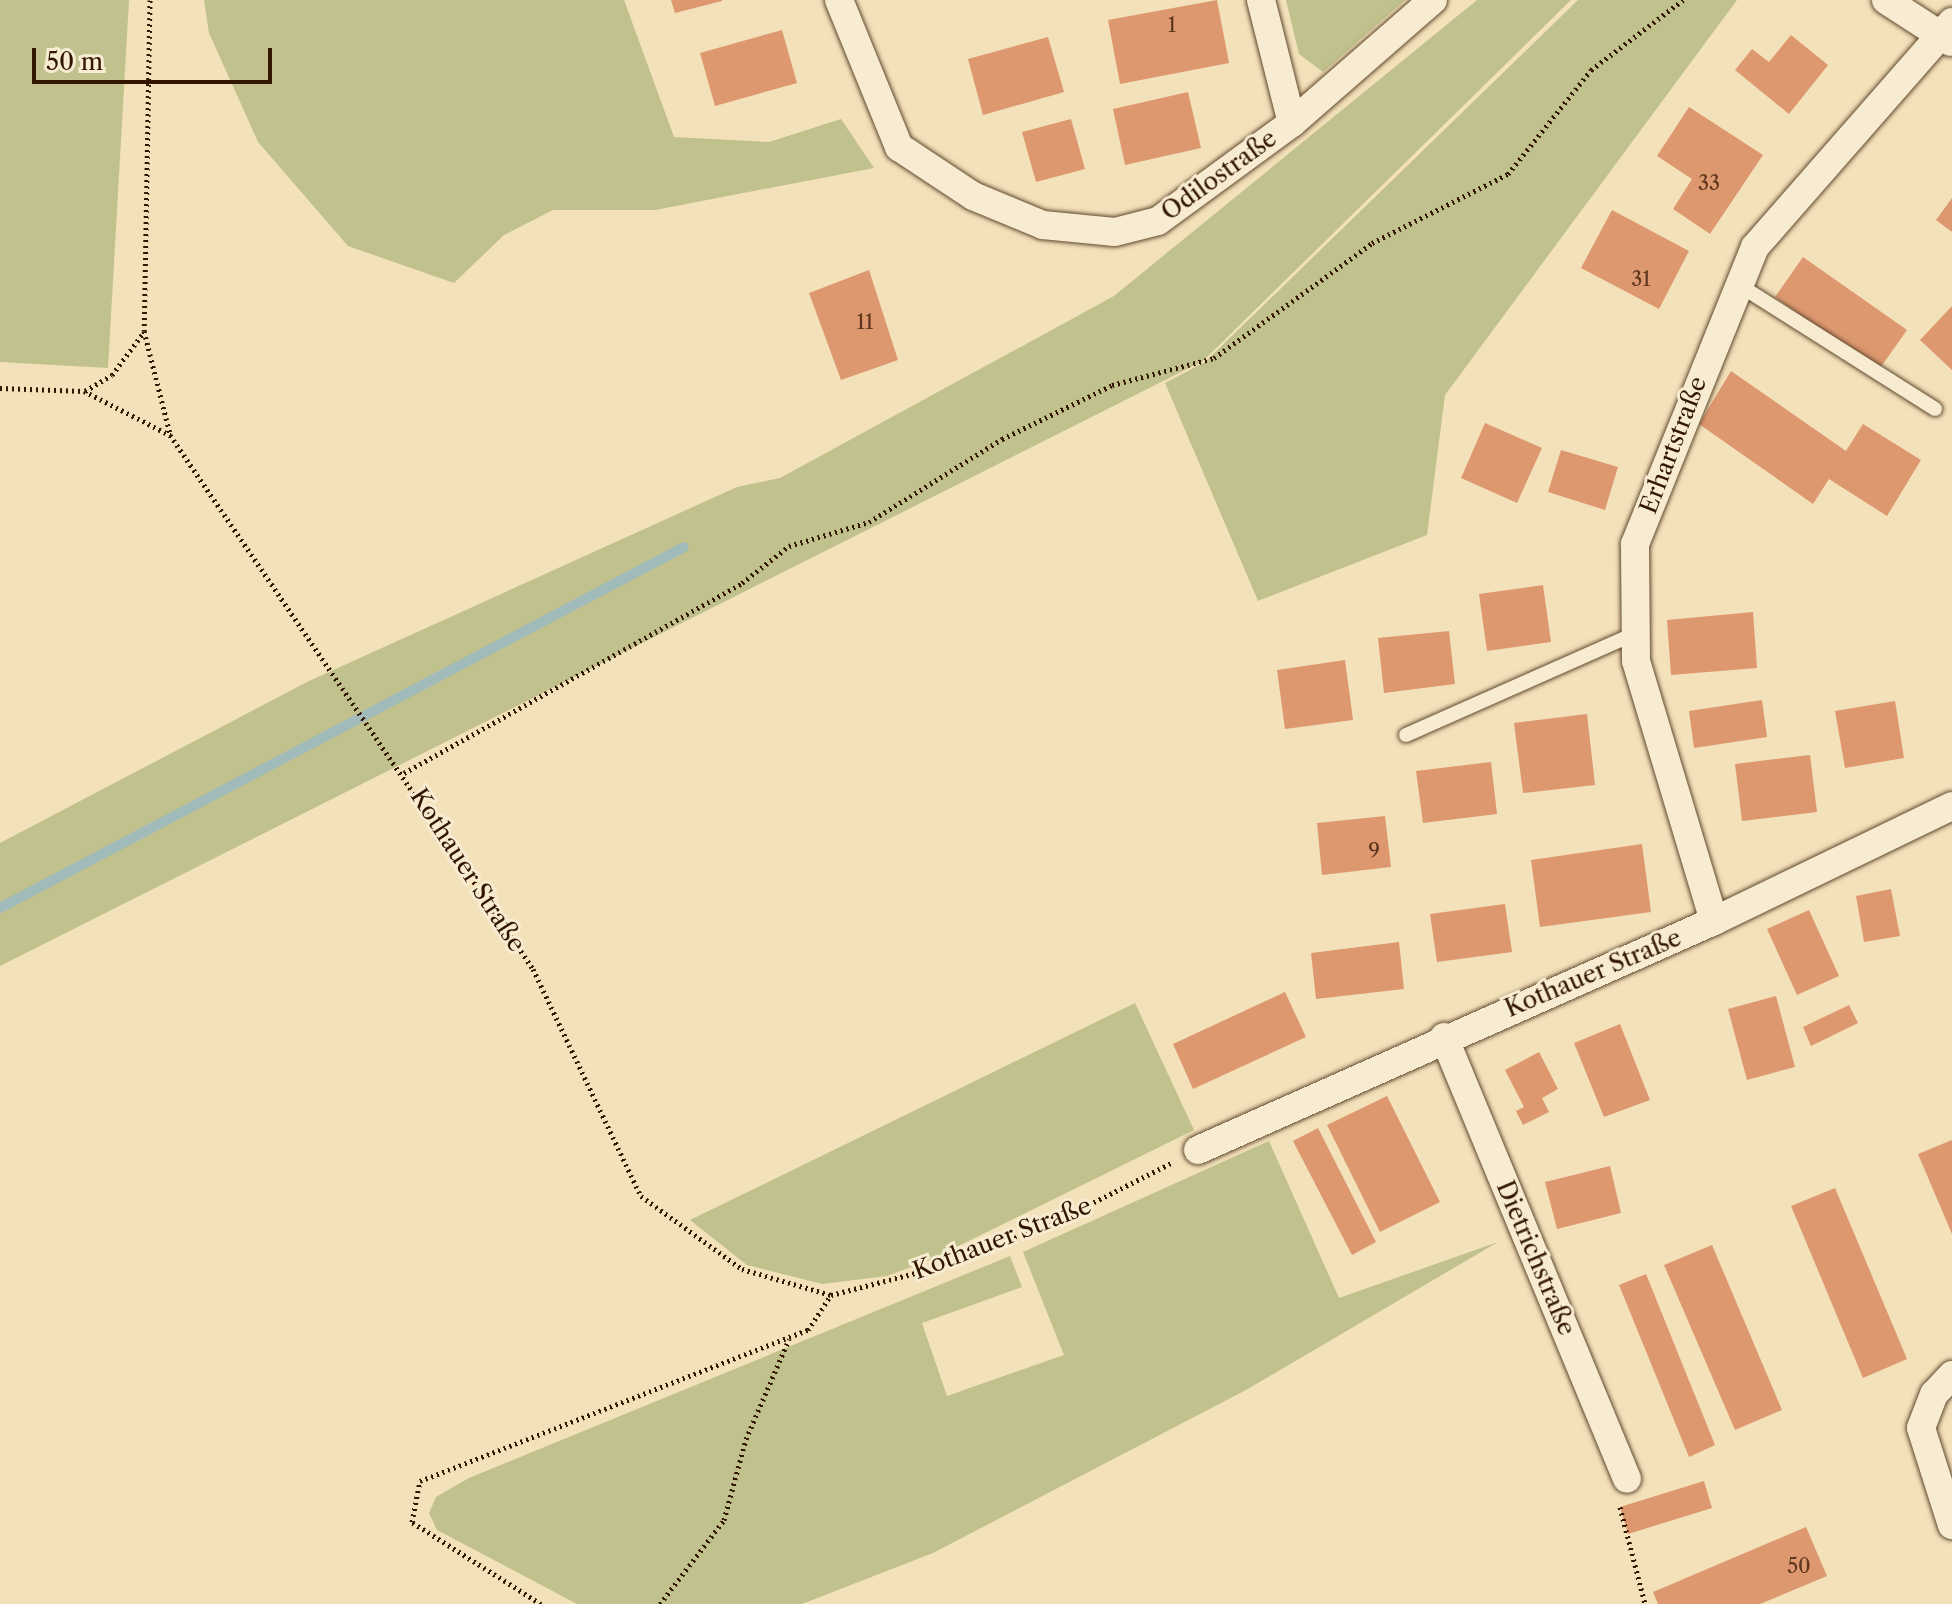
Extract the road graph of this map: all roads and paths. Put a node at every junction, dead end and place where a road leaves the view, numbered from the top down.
1 (150, 0) edge
2 (839, 0) edge
3 (1261, 0) edge
4 (1433, 0) edge
5 (1683, 0) edge
6 (1886, 0) edge
7 (1947, 33) edge
8 (1292, 123) junction
9 (1739, 285) junction
10 (144, 331) junction
11 (0, 388) edge
12 (84, 391) junction
13 (1935, 409) dead end
14 (170, 435) junction
15 (1636, 633) junction
16 (1406, 735) dead end
17 (404, 773) junction
18 (1952, 806) edge
19 (1714, 921) junction
20 (1444, 1037) junction
21 (1198, 1150) joint
22 (831, 1295) junction
23 (789, 1337) junction
24 (1952, 1375) edge
25 (1627, 1479) joint
26 (1952, 1525) edge
27 (541, 1604) edge
28 (660, 1604) edge
29 (1645, 1604) edge

1 - 10 path
2 - 8 street, Odilostraße
3 - 8 street
4 - 8 street, Odilostraße
5 - 17 path
6 - 7 street
7 - 9 street, Erhartstraße
9 - 13 lane
9 - 15 street, Erhartstraße
10 - 12 path
10 - 14 path
11 - 12 path, Kothauer Straße
12 - 14 path, Kothauer Straße
14 - 17 path, Kothauer Straße
15 - 16 lane
15 - 19 street, Erhartstraße
17 - 22 path, Kothauer Straße
18 - 19 street, Kothauer Straße
19 - 20 street, Kothauer Straße
20 - 21 street, Kothauer Straße
20 - 25 street, Dietrichstraße
21 - 22 path, Kothauer Straße
22 - 23 path
23 - 27 path
23 - 28 path
24 - 26 street
25 - 29 path

